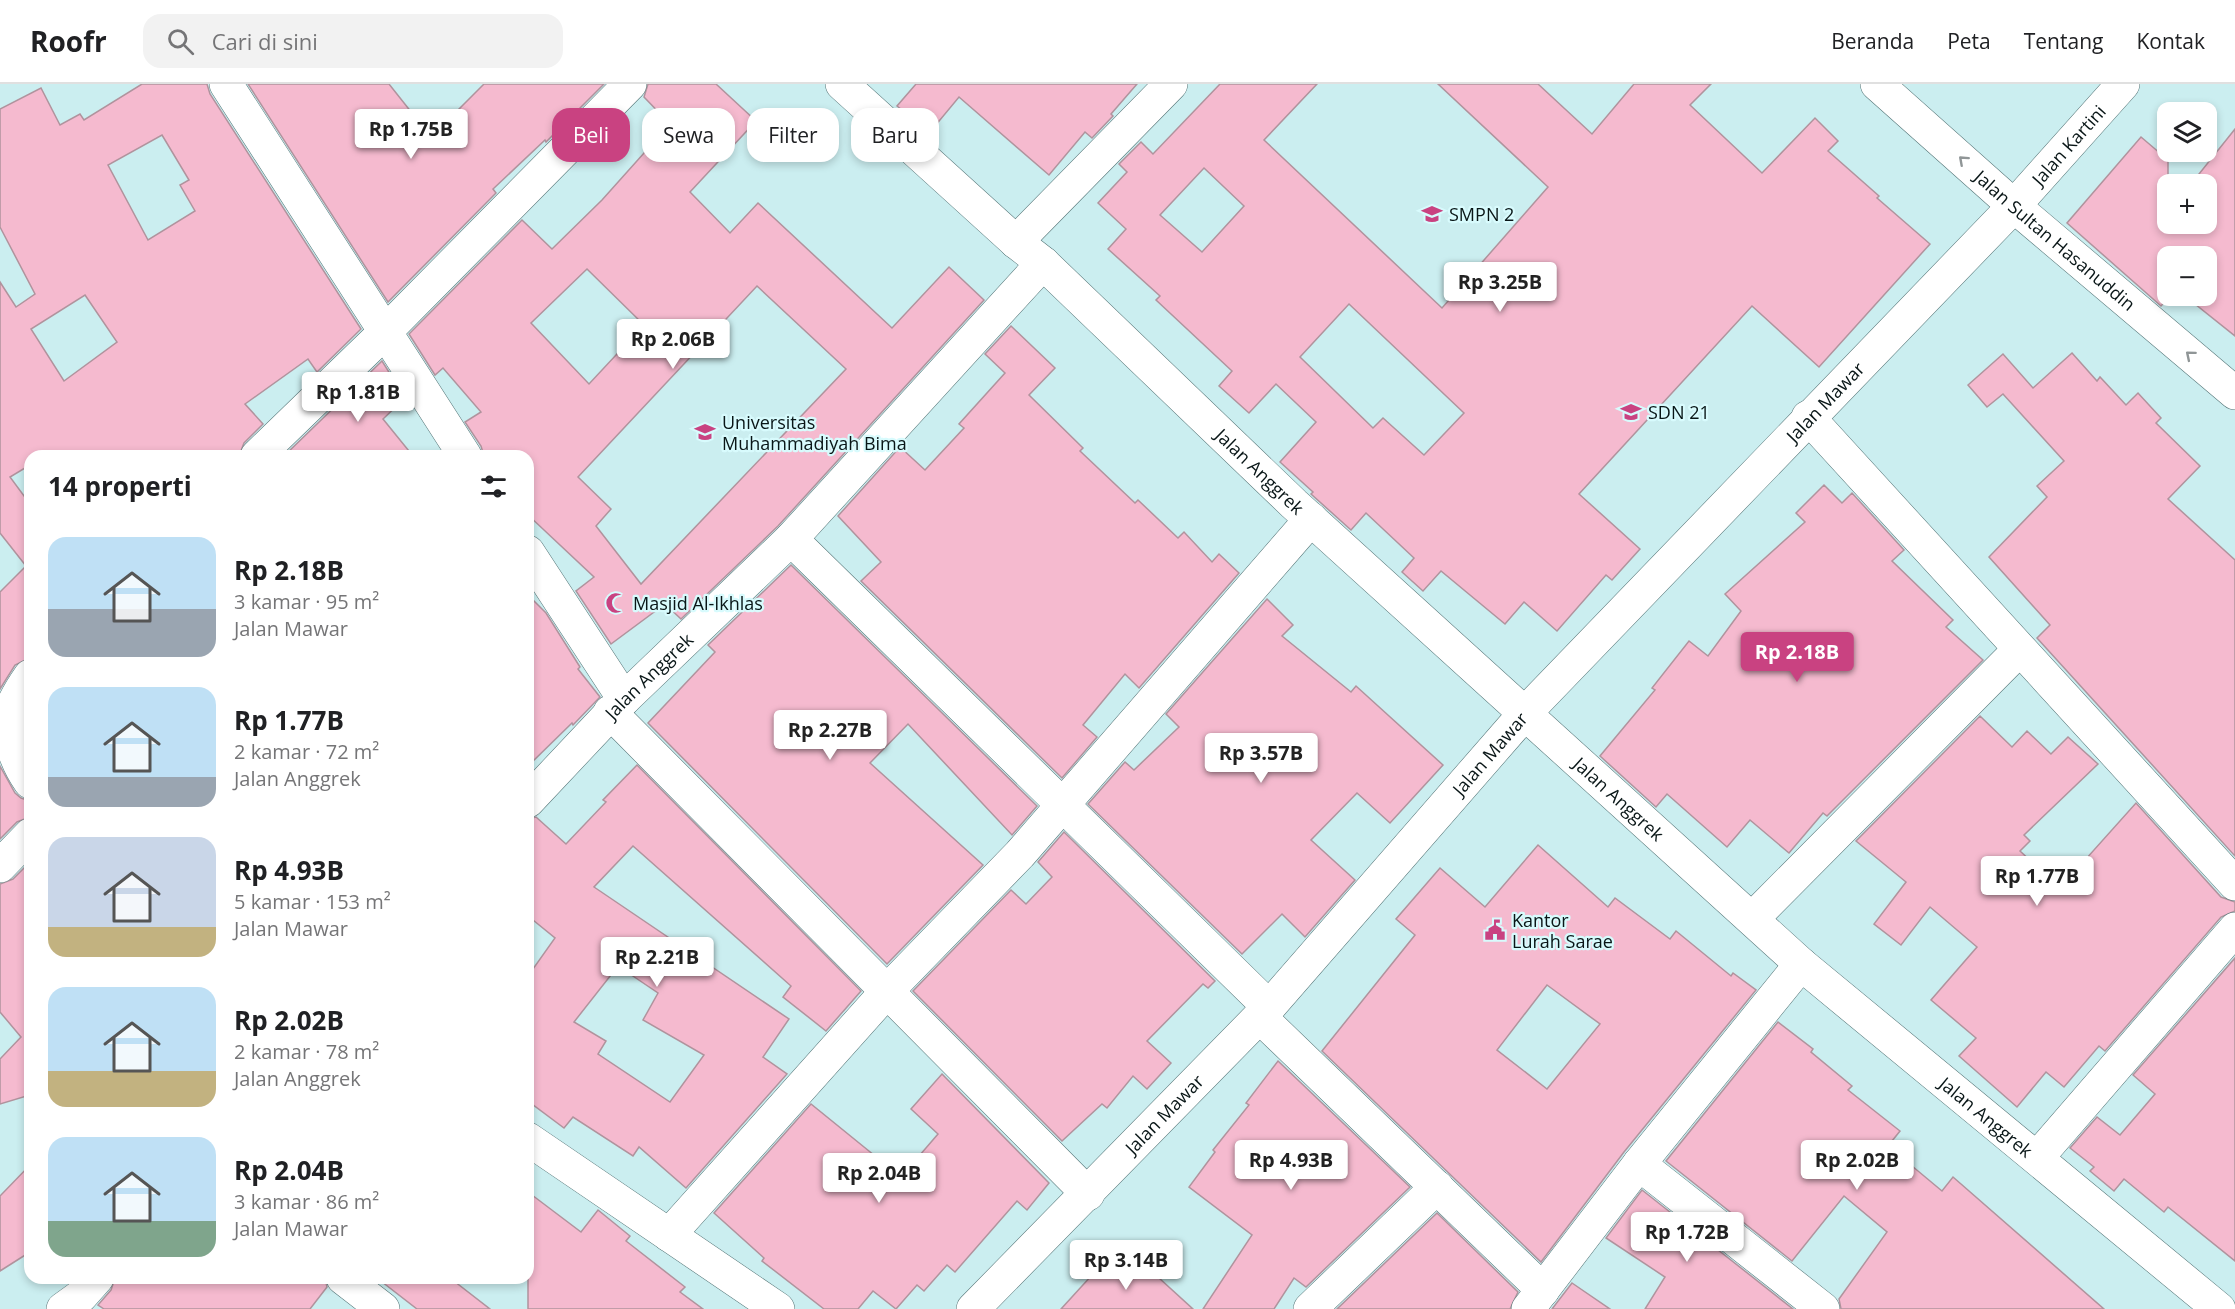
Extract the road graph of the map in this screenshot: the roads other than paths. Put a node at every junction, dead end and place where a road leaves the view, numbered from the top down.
1 (226, 84) edge
2 (630, 84) edge
3 (842, 84) edge
4 (1171, 84) edge
5 (1877, 84) edge
6 (2123, 84) edge
7 (2014, 206) junction
8 (1016, 242) junction
9 (1043, 263) junction
10 (385, 332) junction
11 (2235, 393) edge
12 (1808, 417) junction
13 (263, 450) edge
14 (461, 450) edge
15 (1311, 519) junction
16 (791, 539) junction
17 (534, 562) edge
18 (2019, 650) junction
19 (24, 688) edge
20 (617, 705) junction
21 (1526, 712) junction
22 (24, 773) edge
23 (534, 795) edge
24 (1061, 806) junction
25 (24, 841) edge
26 (0, 866) edge
27 (2235, 884) edge
28 (1752, 919) junction
29 (2235, 929) edge
30 (1801, 964) junction
31 (888, 990) junction
32 (1264, 1012) junction
33 (534, 1143) edge
34 (2037, 1158) junction
35 (1639, 1164) junction
36 (1437, 1187) junction
37 (1088, 1194) junction
38 (669, 1236) junction
39 (92, 1284) edge
40 (351, 1284) edge
41 (1536, 1299) edge
42 (63, 1309) edge
43 (383, 1309) edge
44 (778, 1309) edge
45 (974, 1309) edge
46 (1310, 1309) edge
47 (1823, 1309) edge
48 (2219, 1309) edge

1 - 10 street
2 - 10 street
3 - 8 street, Jalan Anggrek
4 - 8 street
7 -> 5 street, Jalan Sultan Hasanuddin
6 - 7 street, Jalan Kartini
11 -> 7 street, Jalan Sultan Hasanuddin
7 - 12 street, Jalan Mawar
8 - 9 street, Jalan Anggrek
9 - 15 street, Jalan Anggrek
9 - 16 street, Jalan Anggrek
10 - 13 street
10 - 14 street
12 - 18 street
12 - 21 street, Jalan Mawar
15 - 21 street, Jalan Anggrek
15 - 24 street
16 - 20 street, Jalan Anggrek
16 - 24 street
17 - 20 street
18 - 27 street
18 - 28 street
19 - 22 street
20 - 23 street, Jalan Anggrek
20 - 31 street
21 - 28 street, Jalan Anggrek
21 - 32 street, Jalan Mawar
24 - 31 street
24 - 32 street
25 - 26 street
28 - 30 street, Jalan Anggrek
29 - 34 street
30 - 34 street, Jalan Anggrek
30 - 35 street
31 - 37 street
31 - 38 street
32 - 36 street
32 - 37 street, Jalan Mawar
33 - 38 street
34 - 48 street, Jalan Anggrek
35 - 41 street
35 - 47 street
36 - 41 street
36 - 46 street
37 - 45 street, Jalan Mawar
38 - 44 street
39 - 42 street
40 - 43 street

